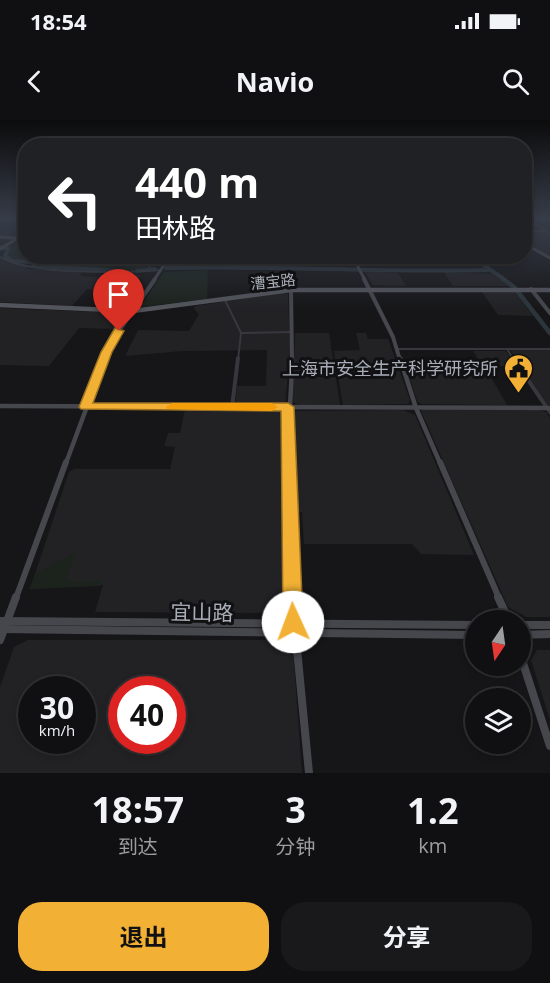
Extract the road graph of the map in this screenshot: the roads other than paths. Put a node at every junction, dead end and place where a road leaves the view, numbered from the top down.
1 (535, 249) edge
2 (0, 257) edge
3 (550, 258) edge
4 (164, 264) edge
5 (358, 264) edge
6 (358, 267) joint
7 (160, 271) junction
8 (291, 289) junction
9 (370, 289) junction
10 (531, 289) junction
11 (550, 289) edge
12 (224, 298) junction
13 (0, 304) edge
14 (134, 310) junction
15 (550, 313) edge
16 (292, 332) junction
17 (241, 333) junction
18 (397, 349) junction
19 (507, 349) junction
20 (550, 349) edge
21 (0, 406) edge
22 (85, 407) junction
23 (232, 407) junction
24 (288, 407) junction
25 (416, 408) junction
26 (549, 409) edge
27 (503, 610) edge
28 (4, 621) edge
29 (293, 622) junction
30 (465, 625) edge
31 (550, 625) edge
32 (531, 626) edge
33 (2, 629) edge
34 (294, 632) junction
35 (550, 634) edge
36 (465, 635) edge
37 (531, 635) edge
38 (0, 640) edge
39 (527, 676) edge
40 (550, 746) edge
41 (309, 773) edge

1 - 3 main road
2 - 7 street
4 - 7 main road
5 - 6 main road
6 - 9 main road
7 - 14 main road
8 - 9 main road, 漕宝路
8 - 12 main road, 漕宝路
8 - 16 main road
9 - 10 main road, 漕宝路
9 - 18 main road
10 - 11 main road, 漕宝路
10 - 15 main road
12 - 14 main road, 漕宝路
12 - 17 street
13 - 14 main road, 漕宝路
14 - 22 main road
16 - 17 street
16 - 24 main road
17 - 23 street
18 - 19 street
18 - 25 main road
19 - 20 street
19 - 26 street
21 - 22 main road
22 - 23 main road
22 - 28 main road
23 - 24 main road
24 - 25 main road
24 - 29 main road
25 - 26 main road
25 - 27 main road
28 - 29 main road, 宜山路
28 - 33 main road
29 - 30 main road, 宜山路
29 - 34 main road
31 - 32 main road
33 - 34 main road, 宜山路
33 - 38 main road
34 - 36 main road, 宜山路
34 - 41 main road
35 - 37 main road
39 - 40 main road

